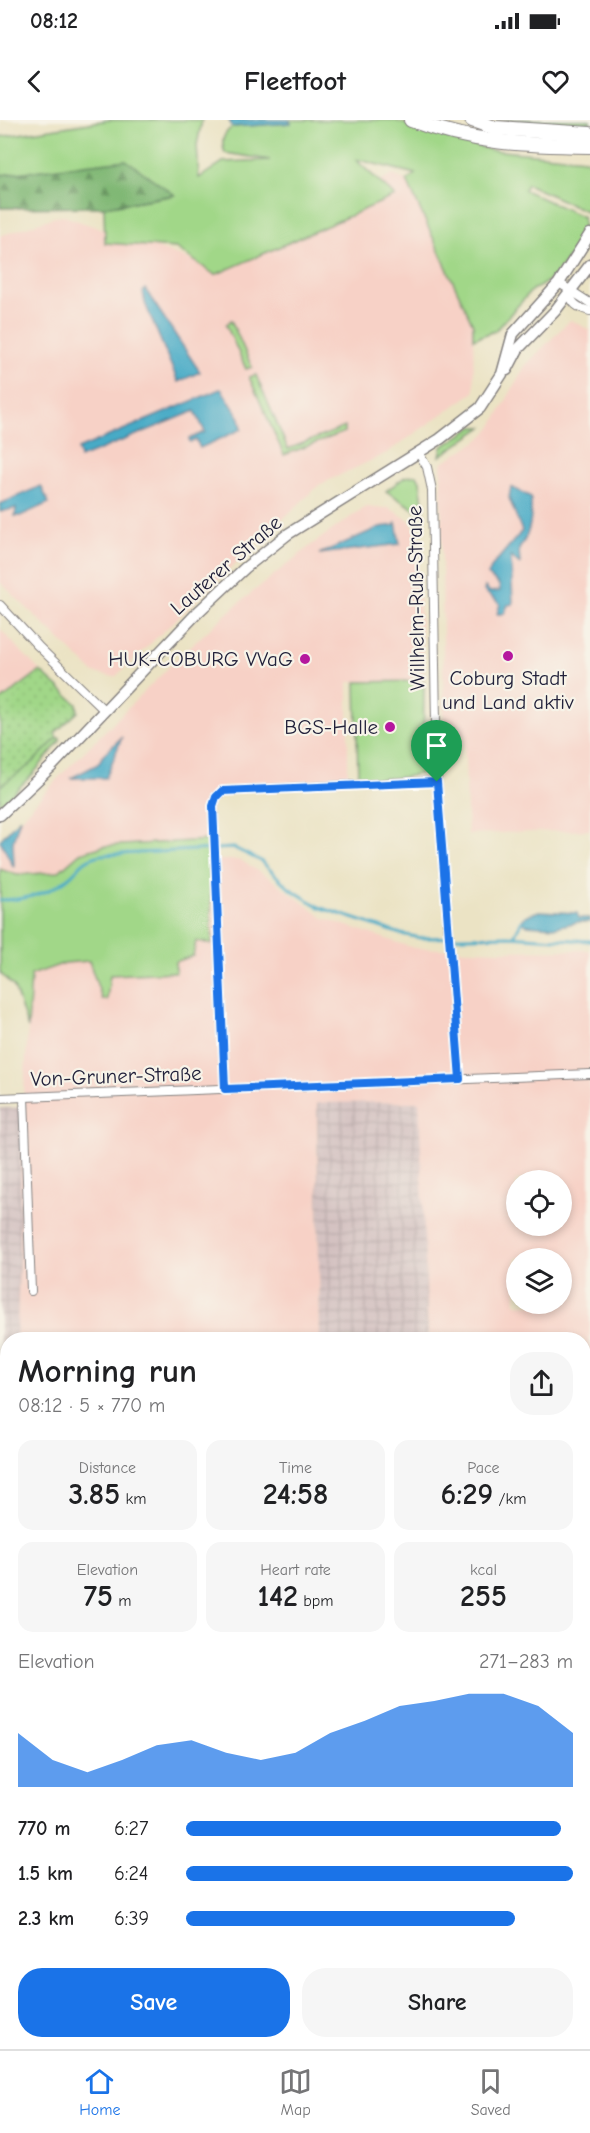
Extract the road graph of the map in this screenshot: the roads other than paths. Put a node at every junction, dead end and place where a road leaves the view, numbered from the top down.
1 (411, 120) edge
2 (472, 120) edge
3 (590, 129) edge
4 (574, 132) junction
5 (590, 134) edge
6 (569, 146) junction
7 (590, 146) edge
8 (590, 155) edge
9 (590, 234) edge
10 (590, 265) edge
11 (560, 283) junction
12 (569, 291) junction
13 (590, 303) edge
14 (590, 311) edge
15 (502, 374) junction
16 (418, 452) junction
17 (0, 604) edge
18 (105, 711) junction
19 (437, 782) junction
20 (0, 815) edge
21 (590, 1074) edge
22 (460, 1079) junction
23 (225, 1089) junction
24 (24, 1097) junction
25 (0, 1098) edge
26 (31, 1292) dead end

1 - 6 highway
2 - 4 highway
3 - 4 highway
4 - 5 highway
6 - 7 highway
6 - 8 highway
9 - 11 street, Lauterer Straße
10 - 12 street, Lauterer Straße
11 - 12 street
11 - 15 street, Lauterer Straße
12 - 13 street
12 - 14 street
12 - 15 street, Lauterer Straße
15 - 16 street, Lauterer Straße
16 - 18 street, Lauterer Straße
16 - 19 street, Willhelm-Ruß-Straße
17 - 18 street
18 - 20 street, Lauterer Straße
19 - 22 street, Willhelm-Ruß-Straße
19 - 23 street
21 - 22 street, Von-Gruner-Straße
22 - 23 street, Von-Gruner-Straße
23 - 24 street, Von-Gruner-Straße
24 - 25 street, Von-Gruner-Straße
24 - 26 street

